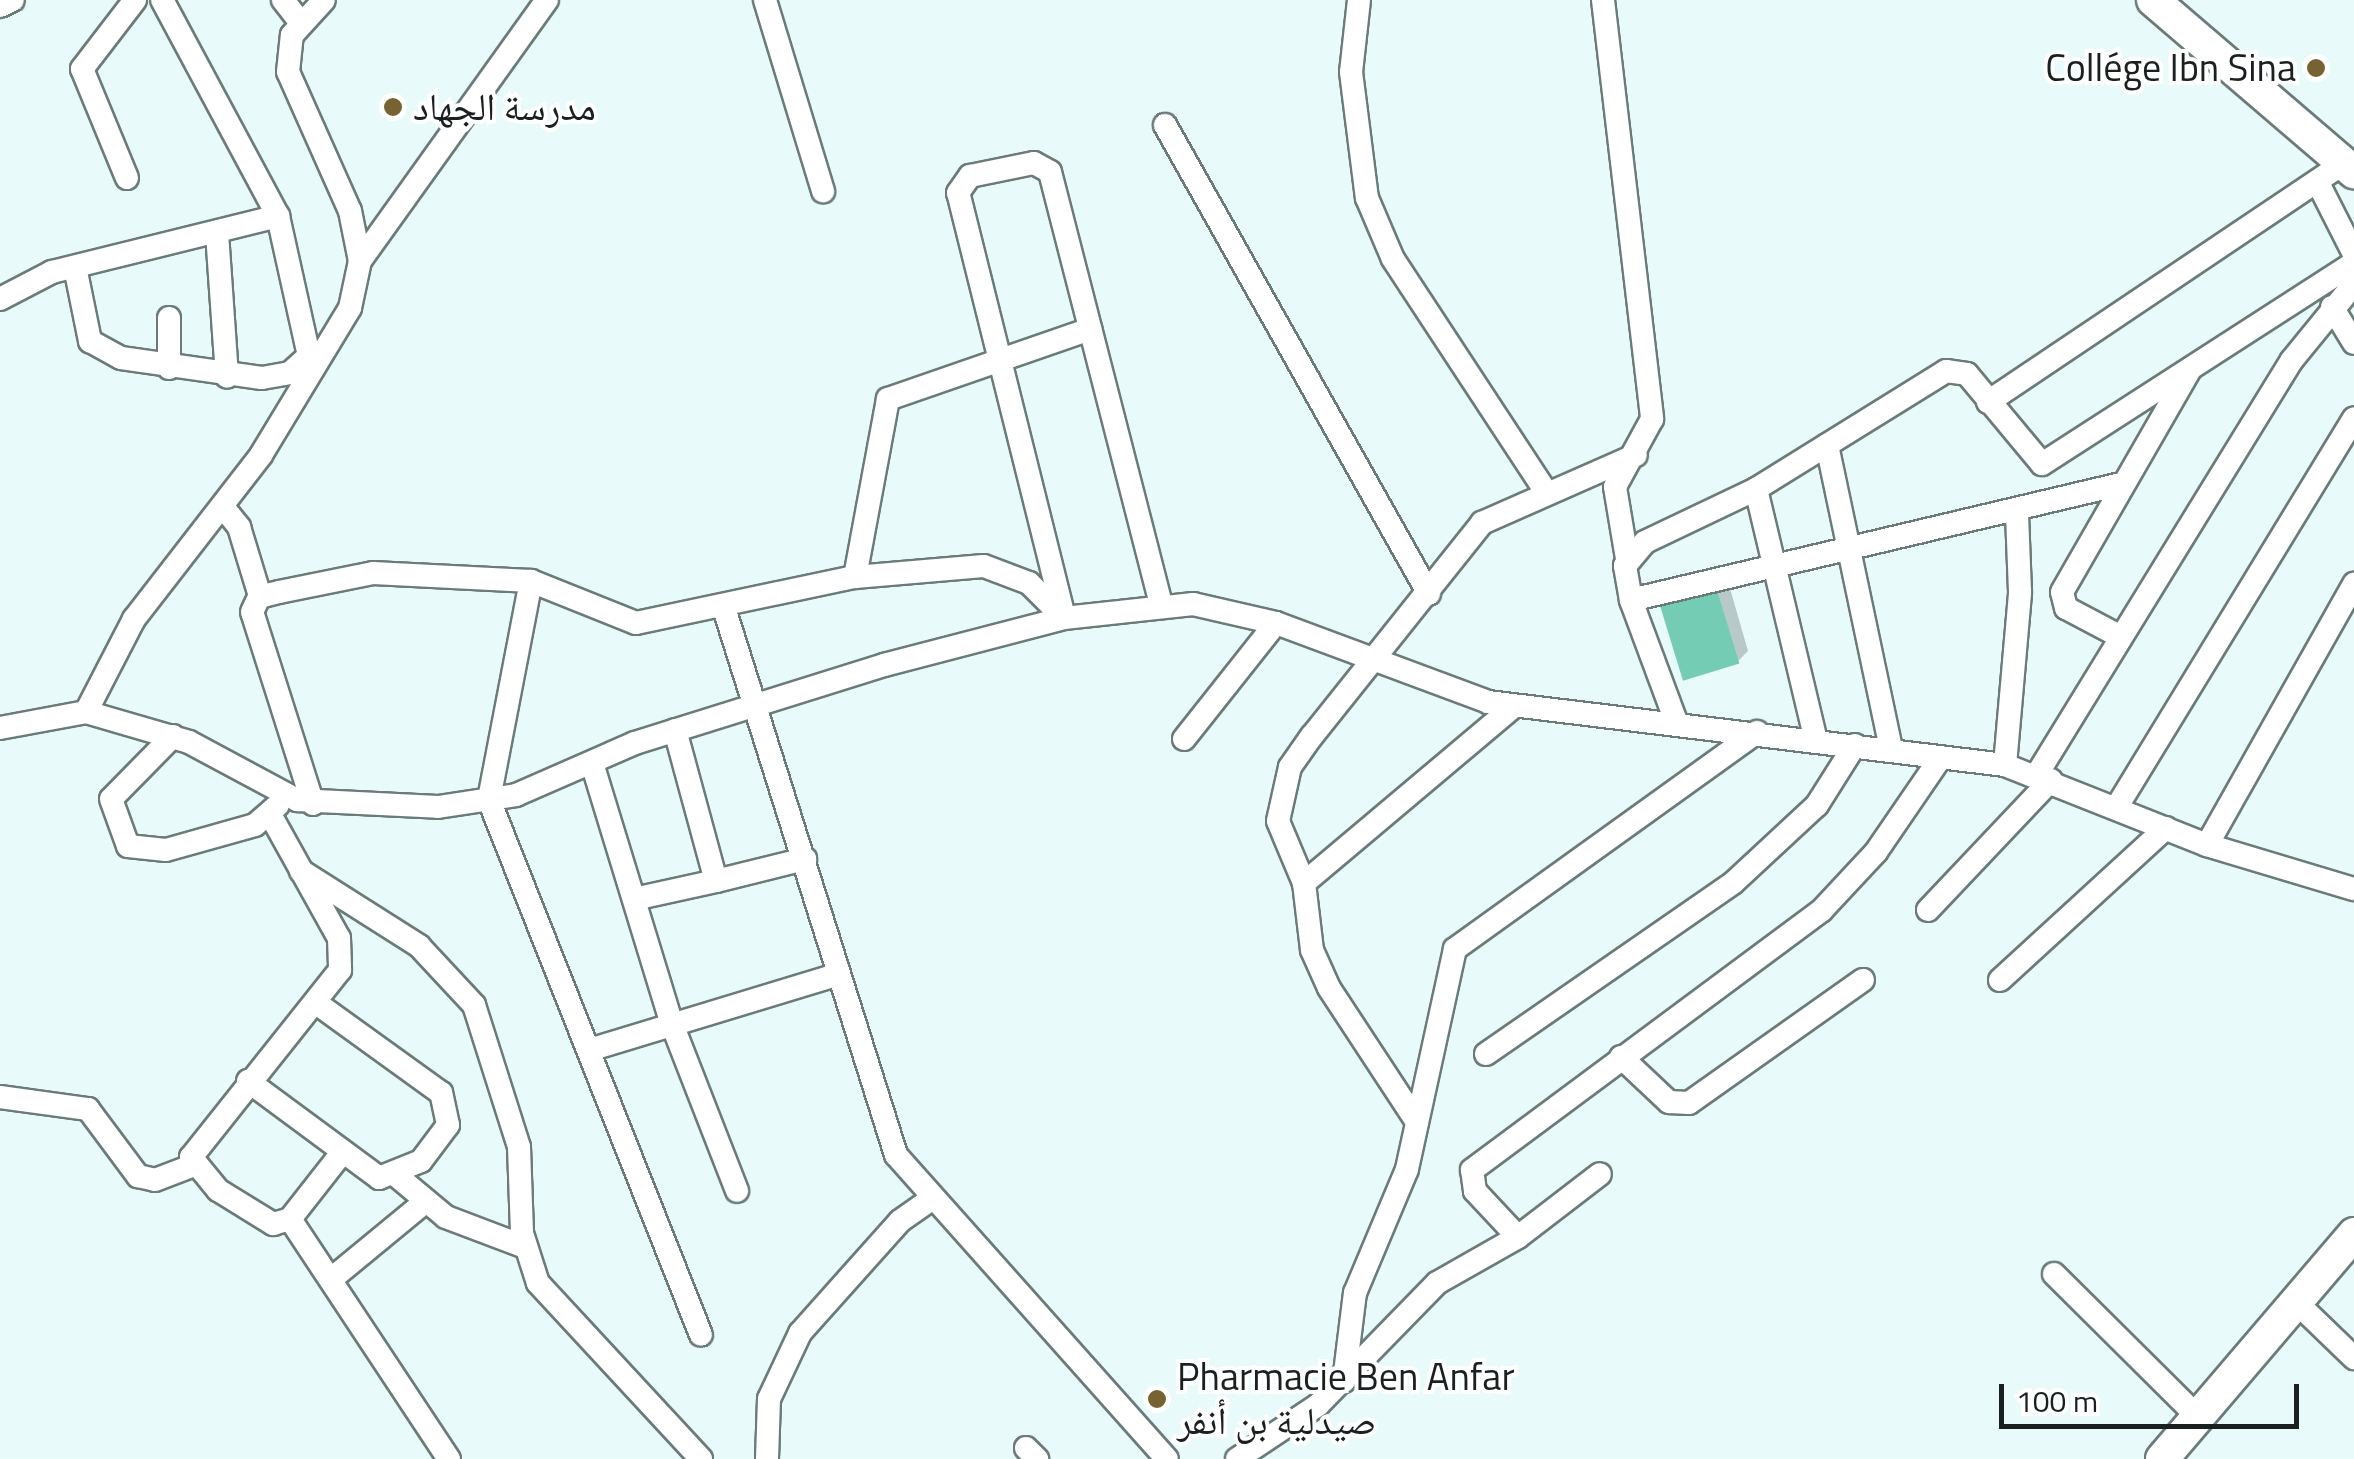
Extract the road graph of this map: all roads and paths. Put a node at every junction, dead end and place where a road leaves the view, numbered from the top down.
1 (13, 0) edge
2 (135, 0) edge
3 (162, 0) edge
4 (283, 0) edge
5 (324, 0) edge
6 (547, 0) edge
7 (765, 0) edge
8 (1360, 0) edge
9 (1602, 0) edge
10 (2154, 0) edge
11 (0, 6) edge
12 (301, 22) junction
13 (1164, 126) dead end
14 (2349, 168) edge
15 (127, 178) dead end
16 (2318, 184) junction
17 (824, 191) dead end
18 (278, 216) junction
19 (217, 232) junction
20 (2354, 254) edge
21 (360, 261) junction
22 (2354, 263) edge
23 (74, 267) junction
24 (2354, 284) edge
25 (0, 298) edge
26 (2332, 308) junction
27 (170, 318) dead end
28 (1090, 328) junction
29 (2354, 343) edge
30 (1000, 360) junction
31 (2194, 364) junction
32 (169, 368) junction
33 (227, 377) junction
34 (1988, 402) junction
35 (2354, 418) edge
36 (1826, 445) junction
37 (1636, 456) junction
38 (2121, 484) junction
39 (1544, 489) junction
40 (1756, 489) junction
41 (223, 507) junction
42 (2017, 514) junction
43 (1854, 548) junction
44 (1627, 560) junction
45 (1782, 567) junction
46 (855, 578) junction
47 (531, 582) junction
48 (2354, 584) edge
49 (1429, 594) junction
50 (260, 596) junction
51 (1631, 600) junction
52 (1160, 602) junction
53 (724, 608) junction
54 (1064, 618) junction
55 (1276, 623) junction
56 (2121, 637) junction
57 (1377, 665) junction
58 (759, 704) junction
59 (1512, 707) junction
60 (86, 712) junction
61 (1677, 724) junction
62 (0, 728) edge
63 (675, 730) junction
64 (1757, 732) junction
65 (173, 736) junction
66 (1184, 738) dead end
67 (1816, 738) junction
68 (1854, 745) junction
69 (1891, 750) junction
70 (1941, 757) junction
71 (592, 763) junction
72 (2005, 764) junction
73 (2044, 778) junction
74 (489, 800) junction
75 (313, 804) junction
76 (2118, 805) junction
77 (276, 806) junction
78 (2166, 828) junction
79 (2207, 845) junction
80 (805, 860) junction
81 (300, 871) junction
82 (716, 881) junction
83 (1304, 883) junction
84 (2354, 890) edge
85 (634, 899) junction
86 (1928, 910) dead end
87 (839, 974) junction
88 (1862, 980) dead end
89 (2000, 980) dead end
90 (316, 1003) junction
91 (672, 1024) junction
92 (589, 1050) junction
93 (1486, 1054) dead end
94 (1621, 1057) junction
95 (248, 1081) junction
96 (0, 1097) edge
97 (1416, 1122) junction
98 (341, 1154) junction
99 (194, 1164) junction
100 (1600, 1174) dead end
101 (398, 1177) junction
102 (737, 1191) dead end
103 (932, 1199) junction
104 (426, 1201) junction
105 (290, 1218) junction
106 (2354, 1234) edge
107 (1518, 1238) junction
108 (525, 1246) junction
109 (2054, 1274) dead end
110 (335, 1276) junction
111 (2296, 1302) junction
112 (701, 1335) dead end
113 (2354, 1358) edge
114 (1344, 1381) junction
115 (2198, 1417) junction
116 (448, 1459) edge
117 (701, 1459) edge
118 (767, 1459) edge
119 (1166, 1459) edge
120 (1237, 1459) edge
121 (2162, 1459) edge

1 - 11 street
2 - 15 street
3 - 18 street
4 - 12 street
5 - 12 street
6 - 21 street
7 - 17 street
8 - 39 street
9 - 37 street
10 - 14 main road
12 - 21 street
13 - 49 street
14 - 16 street
16 - 20 street
16 - 34 street
18 - 19 street
18 - 33 street
19 - 23 street
19 - 33 street
21 - 41 street
22 - 31 street
23 - 25 street
23 - 32 street
24 - 26 street
26 - 29 street
26 - 56 street
27 - 32 street
28 - 30 street
28 - 30 street
28 - 52 street
30 - 46 street
30 - 54 street
31 - 34 street
31 - 38 street
32 - 33 street
34 - 36 street
35 - 76 street
36 - 40 street
36 - 43 street
37 - 39 street
37 - 44 street
38 - 42 street
38 - 56 street
39 - 49 street
40 - 44 street
40 - 45 street
41 - 50 street
41 - 60 street
42 - 43 street
42 - 72 street
43 - 45 street
43 - 69 street
44 - 51 street
45 - 51 street
45 - 67 street
46 - 53 street
46 - 54 street
47 - 50 street
47 - 53 street
47 - 74 street
48 - 79 street
49 - 57 street
50 - 75 street
51 - 61 street
52 - 54 street
52 - 55 street
53 - 58 street
54 - 58 street
55 - 57 street
55 - 66 street
56 - 73 street
57 - 59 street
57 - 83 street
58 - 63 street
58 - 80 street
59 - 61 street
59 - 83 street
60 - 62 street
60 - 65 street
61 - 64 street
63 - 71 street
63 - 82 street
64 - 67 street
64 - 97 street
65 - 77 street
65 - 77 street
67 - 68 street
68 - 69 street
68 - 93 street
69 - 70 street
70 - 72 street
70 - 94 street
71 - 74 street
71 - 85 street
72 - 73 street
73 - 76 street
73 - 86 street
74 - 75 street
74 - 92 street
75 - 77 street
76 - 78 street
77 - 81 street
78 - 79 street
78 - 89 street
79 - 84 street
80 - 82 street
80 - 87 street
81 - 90 street
81 - 108 street
82 - 85 street
83 - 97 street
85 - 91 street
87 - 91 street
87 - 103 street
88 - 94 street
90 - 95 street
90 - 101 street
91 - 92 street
91 - 102 street
92 - 112 street
94 - 107 street
95 - 98 street
95 - 99 street
96 - 99 street
97 - 114 street
98 - 101 street
98 - 105 street
99 - 105 street
100 - 107 street
101 - 104 street
103 - 118 street
103 - 119 street
104 - 108 street
104 - 110 street
105 - 110 street
106 - 111 main road
107 - 114 street
108 - 117 street
109 - 115 street
110 - 116 street
111 - 113 street
111 - 115 main road
114 - 120 street
115 - 121 main road

